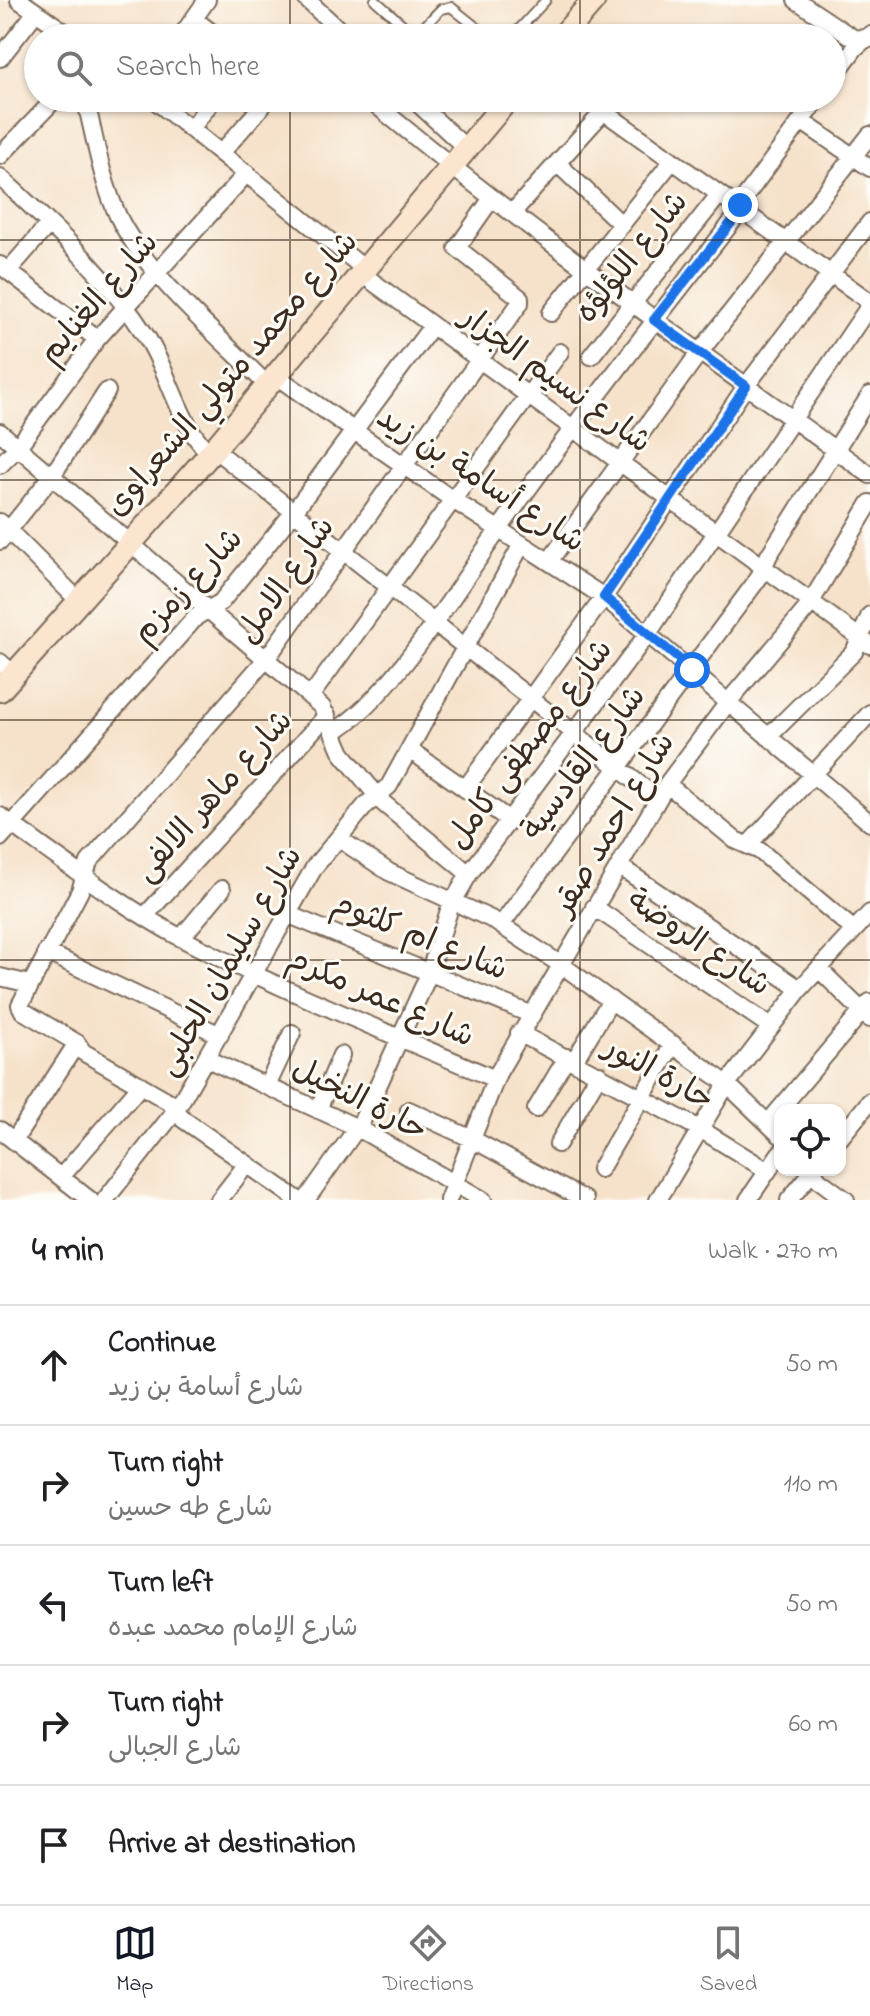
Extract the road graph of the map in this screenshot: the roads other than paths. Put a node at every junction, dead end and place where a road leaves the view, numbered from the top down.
1 (19, 0) edge
2 (207, 0) edge
3 (307, 0) edge
4 (375, 0) edge
5 (546, 0) edge
6 (594, 0) edge
7 (798, 0) edge
8 (36, 12) junction
9 (194, 19) junction
10 (27, 24) edge
11 (53, 24) edge
12 (190, 24) edge
13 (201, 24) edge
14 (332, 24) edge
15 (402, 24) edge
16 (427, 24) edge
17 (472, 24) edge
18 (524, 24) edge
19 (573, 24) edge
20 (832, 24) edge
21 (24, 27) edge
22 (846, 34) edge
23 (868, 38) edge
24 (0, 58) edge
25 (846, 63) edge
26 (42, 112) edge
27 (88, 112) edge
28 (170, 112) edge
29 (204, 112) edge
30 (257, 112) edge
31 (385, 112) edge
32 (427, 112) edge
33 (497, 112) edge
34 (603, 112) edge
35 (605, 112) edge
36 (808, 112) edge
37 (801, 121) junction
38 (191, 129) junction
39 (870, 135) edge
40 (467, 149) junction
41 (222, 152) junction
42 (0, 156) edge
43 (853, 156) junction
44 (672, 161) junction
45 (557, 163) junction
46 (451, 168) junction
47 (870, 168) edge
48 (247, 173) junction
49 (0, 177) edge
50 (719, 195) junction
51 (492, 198) junction
52 (738, 210) junction
53 (512, 213) junction
54 (870, 222) edge
55 (49, 224) junction
56 (622, 225) junction
57 (785, 243) junction
58 (4, 268) edge
59 (586, 269) junction
60 (364, 272) junction
61 (159, 273) junction
62 (831, 275) junction
63 (632, 304) junction
64 (870, 304) edge
65 (126, 308) junction
66 (551, 313) dead end
67 (654, 320) junction
68 (432, 326) junction
69 (97, 339) junction
70 (560, 352) dead end
71 (699, 353) junction
72 (591, 356) dead end
73 (480, 360) junction
74 (272, 381) junction
75 (746, 386) junction
76 (107, 391) dead end
77 (870, 395) edge
78 (528, 396) junction
79 (791, 419) junction
80 (574, 430) junction
81 (0, 432) edge
82 (354, 432) junction
83 (17, 448) junction
84 (835, 449) junction
85 (212, 452) junction
86 (621, 464) junction
87 (0, 465) edge
88 (403, 466) junction
89 (870, 475) edge
90 (52, 476) junction
91 (453, 500) junction
92 (669, 500) junction
93 (870, 503) edge
94 (292, 514) junction
95 (498, 530) junction
96 (3, 532) edge
97 (715, 533) junction
98 (131, 543) junction
99 (522, 544) junction
100 (341, 552) junction
101 (550, 560) junction
102 (764, 568) junction
103 (388, 589) junction
104 (604, 597) junction
105 (79, 601) junction
106 (811, 601) junction
107 (208, 609) junction
108 (870, 615) edge
109 (433, 625) junction
110 (649, 632) junction
111 (865, 641) edge
112 (464, 648) junction
113 (267, 658) junction
114 (692, 670) junction
115 (4, 675) edge
116 (310, 697) junction
117 (729, 701) junction
118 (529, 702) junction
119 (870, 713) edge
120 (327, 715) junction
121 (333, 732) junction
122 (573, 734) junction
123 (768, 737) junction
124 (410, 750) junction
125 (616, 767) junction
126 (811, 775) junction
127 (667, 784) junction
128 (465, 789) junction
129 (378, 796) junction
130 (658, 799) junction
131 (867, 815) edge
132 (508, 819) junction
133 (6, 820) edge
134 (0, 838) edge
135 (338, 838) junction
136 (748, 845) junction
137 (619, 866) junction
138 (469, 874) junction
139 (84, 876) junction
140 (222, 889) dead end
141 (454, 901) junction
142 (594, 907) junction
143 (870, 913) edge
144 (287, 914) junction
145 (145, 916) junction
146 (501, 925) junction
147 (854, 930) junction
148 (181, 938) junction
149 (46, 952) junction
150 (563, 966) junction
151 (819, 969) junction
152 (255, 974) junction
153 (429, 974) junction
154 (0, 977) edge
155 (30, 984) junction
156 (800, 989) junction
157 (611, 1000) junction
158 (867, 1010) edge
159 (530, 1014) junction
160 (770, 1026) junction
161 (292, 1033) dead end
162 (519, 1033) junction
163 (220, 1035) junction
164 (401, 1037) junction
165 (77, 1043) junction
166 (673, 1044) junction
167 (341, 1055) dead end
168 (207, 1059) junction
169 (571, 1059) junction
170 (599, 1074) junction
171 (495, 1079) junction
172 (727, 1084) junction
173 (141, 1085) junction
174 (267, 1086) junction
175 (642, 1097) junction
176 (870, 1101) edge
177 (794, 1104) edge
178 (536, 1109) dead end
179 (176, 1110) junction
180 (318, 1110) junction
181 (409, 1110) dead end
182 (358, 1128) junction
183 (700, 1129) junction
184 (774, 1129) edge
185 (846, 1131) edge
186 (5, 1136) edge
187 (472, 1139) junction
188 (558, 1144) dead end
189 (774, 1162) edge
190 (247, 1164) junction
191 (600, 1169) dead end
192 (768, 1171) junction
193 (808, 1176) edge
194 (820, 1176) edge
195 (61, 1177) junction
196 (456, 1182) junction
197 (90, 1200) edge
198 (105, 1200) edge
199 (219, 1200) edge
200 (298, 1200) edge
201 (306, 1200) edge
202 (448, 1200) edge
203 (483, 1200) edge
204 (585, 1200) edge
205 (659, 1200) edge
206 (748, 1200) edge
207 (789, 1200) edge
208 (846, 1200) edge

1 - 8 street
2 - 9 street
3 - 14 street
4 - 15 lane
5 - 18 lane
6 - 19 street
7 - 20 street
8 - 10 street
8 - 11 street
9 - 12 street
9 - 13 street
16 - 17 lane
21 - 24 street
22 - 23 street
23 - 25 street
26 - 42 street
27 - 61 street
28 - 38 street, شارع نسيم الجزار
29 - 38 street
30 - 41 street
31 - 46 street
32 - 40 street
33 - 40 street, شارع محمد متولي الشعراوى
34 - 45 street
35 - 44 street
36 - 37 street
37 - 43 street
37 - 52 street
38 - 41 street, شارع نسيم الجزار
39 - 43 street
40 - 46 street, شارع محمد متولي الشعراوى
41 - 48 street, شارع نسيم الجزار
43 - 47 street
43 - 57 street
44 - 50 street
44 - 56 street
45 - 53 street
45 - 56 street
46 - 51 street
46 - 60 street, شارع محمد متولي الشعراوى
48 - 60 street, شارع نسيم الجزار
48 - 61 street, شارع الغنايم
49 - 55 street
50 - 52 street
50 - 63 street, شارع اللؤلؤه
51 - 53 street
51 - 73 street, شارع الامل
52 - 57 street
52 - 67 street
53 - 59 street
54 - 62 street
55 - 58 street
55 - 65 street
56 - 59 street
57 - 62 street
57 - 71 street
58 - 69 street
59 - 63 street
59 - 66 street
60 - 68 street, شارع نسيم الجزار
60 - 74 street, شارع محمد متولي الشعراوى
61 - 65 street, شارع الغنايم
61 - 74 street
62 - 64 street
62 - 75 street
63 - 67 street
63 - 72 street, شارع اللؤلؤه
64 - 79 street, شارع مصطفى كامل
65 - 69 street, شارع الغنايم
65 - 85 street
67 - 71 street
67 - 80 street
68 - 73 street, شارع نسيم الجزار
68 - 82 street, شارع زمزم
69 - 83 street, شارع الغنايم
70 - 78 street, شارع ماهر الالفى
71 - 75 street
71 - 86 street
73 - 78 street, شارع نسيم الجزار
73 - 88 street, شارع الامل
74 - 82 street, شارع أسامة بن زيد
74 - 85 street, شارع محمد متولي الشعراوى
75 - 79 street
75 - 92 street
76 - 90 street
77 - 84 street, شارع القادسية
78 - 80 street, شارع نسيم الجزار
78 - 91 street, شارع ماهر الالفى
79 - 84 street
79 - 97 street, شارع مصطفى كامل
80 - 86 street, شارع نسيم الجزار
80 - 95 street
81 - 83 street
82 - 88 street, شارع أسامة بن زيد
82 - 94 street, شارع زمزم
83 - 87 street, شارع الغنايم
83 - 90 street
84 - 89 street
84 - 102 street, شارع القادسية
85 - 94 street
85 - 98 street, شارع محمد متولي الشعراوى
86 - 92 street, شارع نسيم الجزار
86 - 101 street
88 - 91 street, شارع أسامة بن زيد
88 - 100 street, شارع الامل
90 - 96 street
90 - 98 street
91 - 95 street, شارع أسامة بن زيد
91 - 103 street, شارع ماهر الالفى
92 - 97 street, شارع نسيم الجزار
92 - 104 street
93 - 106 street, شارع احمد صقر
94 - 100 street
94 - 107 street, شارع زمزم
95 - 99 street, شارع أسامة بن زيد
95 - 109 street
96 - 105 street
97 - 102 street, شارع نسيم الجزار
97 - 110 street, شارع مصطفى كامل
98 - 105 street, شارع محمد متولي الشعراوى
98 - 107 street
99 - 101 street, شارع أسامة بن زيد
99 - 112 street, شارع سليمان الحلبى
100 - 103 street
100 - 113 street, شارع الامل
101 - 104 street, شارع أسامة بن زيد
102 - 106 street, شارع نسيم الجزار
102 - 114 street, شارع القادسية
103 - 109 street
103 - 116 street, شارع ماهر الالفى
104 - 110 street, شارع أسامة بن زيد
104 - 118 street
105 - 115 street, شارع محمد متولي الشعراوى
106 - 111 street, شارع نسيم الجزار
106 - 117 street, شارع احمد صقر
107 - 113 street
107 - 133 street, شارع زمزم
108 - 111 street
109 - 112 street
109 - 121 street
110 - 114 street, شارع أسامة بن زيد
110 - 122 street, شارع مصطفى كامل
111 - 123 street
112 - 118 street
112 - 124 street, شارع سليمان الحلبى
113 - 116 street
113 - 139 street, شارع الامل
114 - 117 street, شارع أسامة بن زيد
114 - 125 street, شارع القادسية
116 - 120 street
117 - 123 street, شارع أسامة بن زيد
117 - 127 street, شارع احمد صقر
118 - 122 street
118 - 128 street
119 - 126 street
120 - 121 street
120 - 145 street, شارع ماهر الالفى
121 - 129 street
122 - 125 street
122 - 132 street, شارع مصطفى كامل
123 - 126 street, شارع أسامة بن زيد
124 - 128 street
124 - 129 street, شارع سليمان الحلبى
125 - 130 street
125 - 146 street, شارع القادسية
126 - 131 street, شارع أسامة بن زيد
126 - 136 street
127 - 130 street, شارع احمد صقر
127 - 136 street
128 - 132 street
129 - 135 street, شارع سليمان الحلبى
129 - 138 street
130 - 137 street, شارع احمد صقر
132 - 138 street, شارع مصطفى كامل
133 - 134 street, شارع زمزم
133 - 139 street, شارع عمر مكرم
135 - 141 street
135 - 144 street, شارع سليمان الحلبى
136 - 147 street
137 - 142 street, شارع احمد صقر
137 - 156 street
138 - 141 street, شارع مصطفى كامل
139 - 145 street, شارع عمر مكرم
139 - 149 street, شارع الامل
140 - 148 street
141 - 146 street
141 - 153 street, شارع مصطفى كامل
142 - 150 street, شارع احمد صقر
142 - 160 street, شارع الروضة
143 - 147 street
144 - 152 street, شارع سليمان الحلبى
144 - 153 street, شارع ام كلثوم
145 - 148 street, شارع عمر مكرم
146 - 150 street
147 - 151 street
148 - 152 street, شارع عمر مكرم
149 - 155 street, شارع الامل
149 - 163 street
150 - 157 street
150 - 159 street, شارع احمد صقر
151 - 156 street
151 - 158 street
152 - 163 street, شارع سليمان الحلبى
152 - 164 street, شارع عمر مكرم
153 - 159 street, شارع ام كلثوم
153 - 164 street, شارع مصطفى كامل
154 - 155 street
155 - 165 street, شارع الامل
156 - 160 street
157 - 166 street
157 - 169 street
158 - 177 street
159 - 162 street, شارع احمد صقر
160 - 172 street
161 - 174 street
162 - 169 street, حارة النور
162 - 171 street, شارع احمد صقر
163 - 168 street, شارع سليمان الحلبى
164 - 171 street, شارع عمر مكرم
164 - 182 street, شارع مصطفى كامل
165 - 173 street
165 - 186 street
166 - 172 street
166 - 175 street
167 - 180 street
168 - 174 street, حارة النخيل
168 - 179 street, شارع سليمان الحلبى
169 - 170 street, حارة النور
169 - 178 street
170 - 175 street, حارة النور
170 - 188 street
171 - 187 street, شارع احمد صقر
172 - 183 street
172 - 184 street
173 - 179 street
173 - 195 street
174 - 180 street, حارة النخيل
175 - 183 street, حارة النور
175 - 191 street
176 - 185 street
179 - 190 street
179 - 198 street, شارع سليمان الحلبى
180 - 182 street, حارة النخيل
181 - 187 street
182 - 196 street, حارة النخيل
182 - 201 street, شارع مصطفى كامل
183 - 192 street, حارة النور
183 - 205 street
186 - 195 street
187 - 196 street, شارع احمد صقر
187 - 204 street
189 - 192 street
190 - 199 street
190 - 200 street
192 - 206 street
193 - 207 street
194 - 208 street
195 - 197 street
196 - 202 street, شارع احمد صقر
196 - 203 street, حارة النخيل

